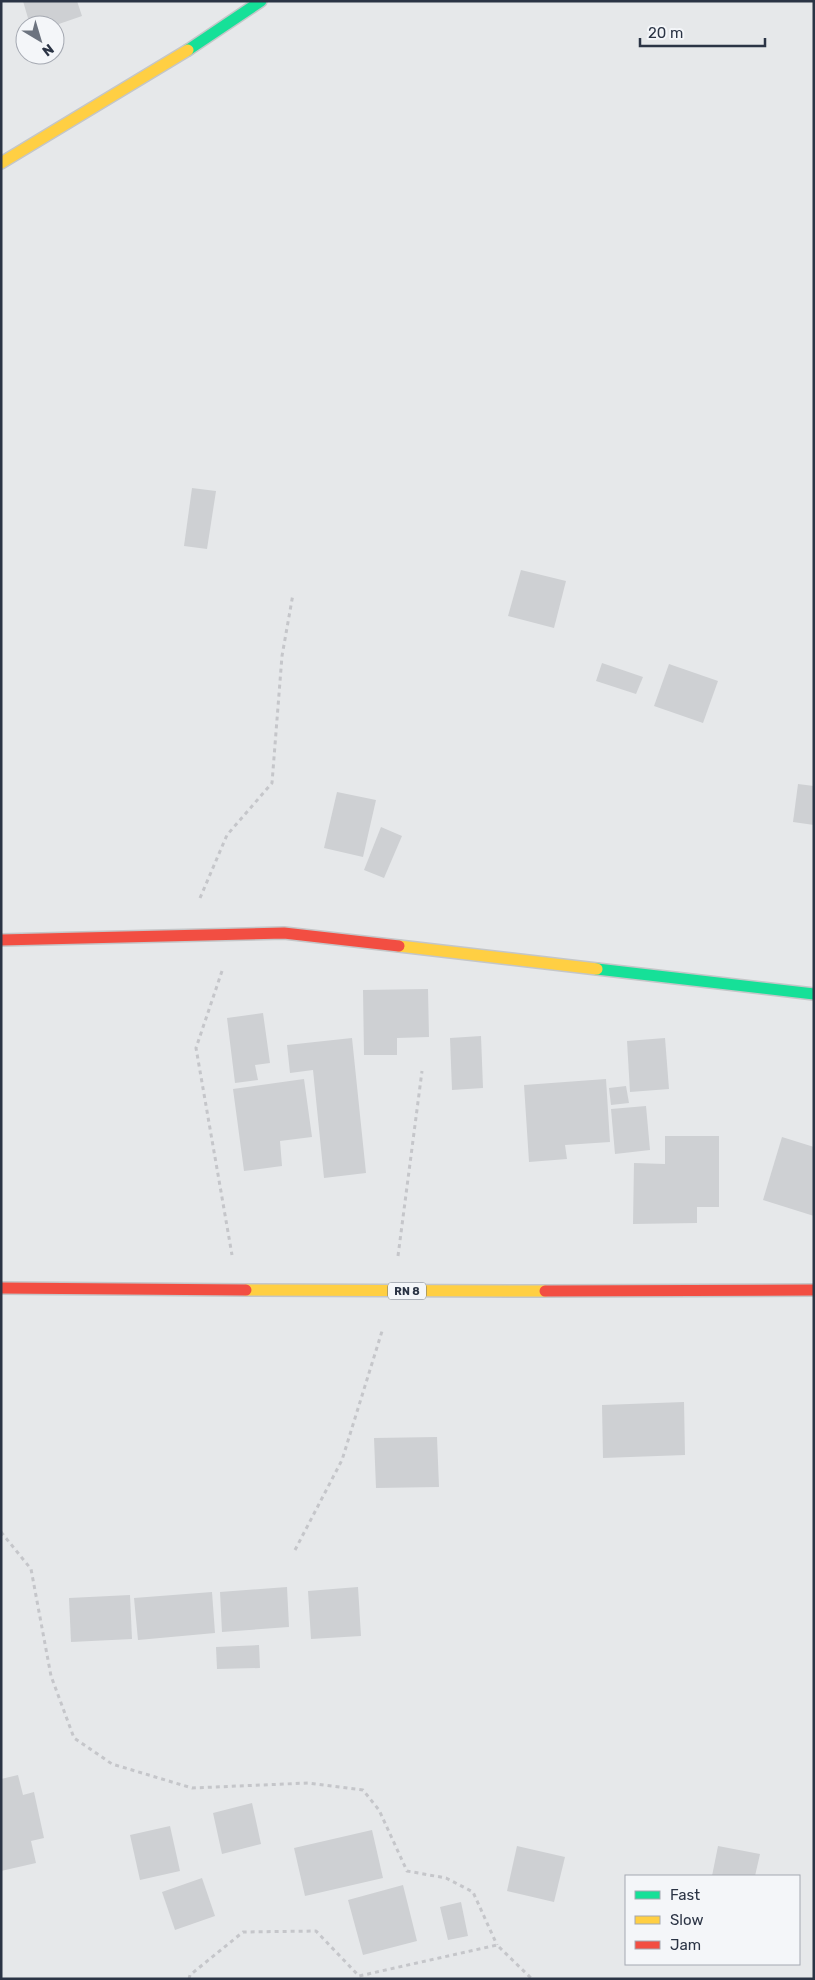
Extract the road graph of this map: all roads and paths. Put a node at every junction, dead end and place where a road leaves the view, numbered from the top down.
1 (260, 1) edge
2 (1, 163) edge
3 (293, 594) dead end
4 (184, 935) junction
5 (235, 935) junction
6 (1, 940) edge
7 (814, 994) edge
8 (1, 1288) edge
9 (238, 1290) junction
10 (814, 1290) edge
11 (1, 1532) edge
12 (497, 1945) junction
13 (189, 1979) edge
14 (532, 1979) edge

1 - 2 street
3 - 4 path
4 - 5 street
4 - 6 street
5 - 7 street
5 - 9 path
8 - 9 street, RN 8
9 - 10 street, RN 8
11 - 12 path
12 - 13 path
12 - 14 path

